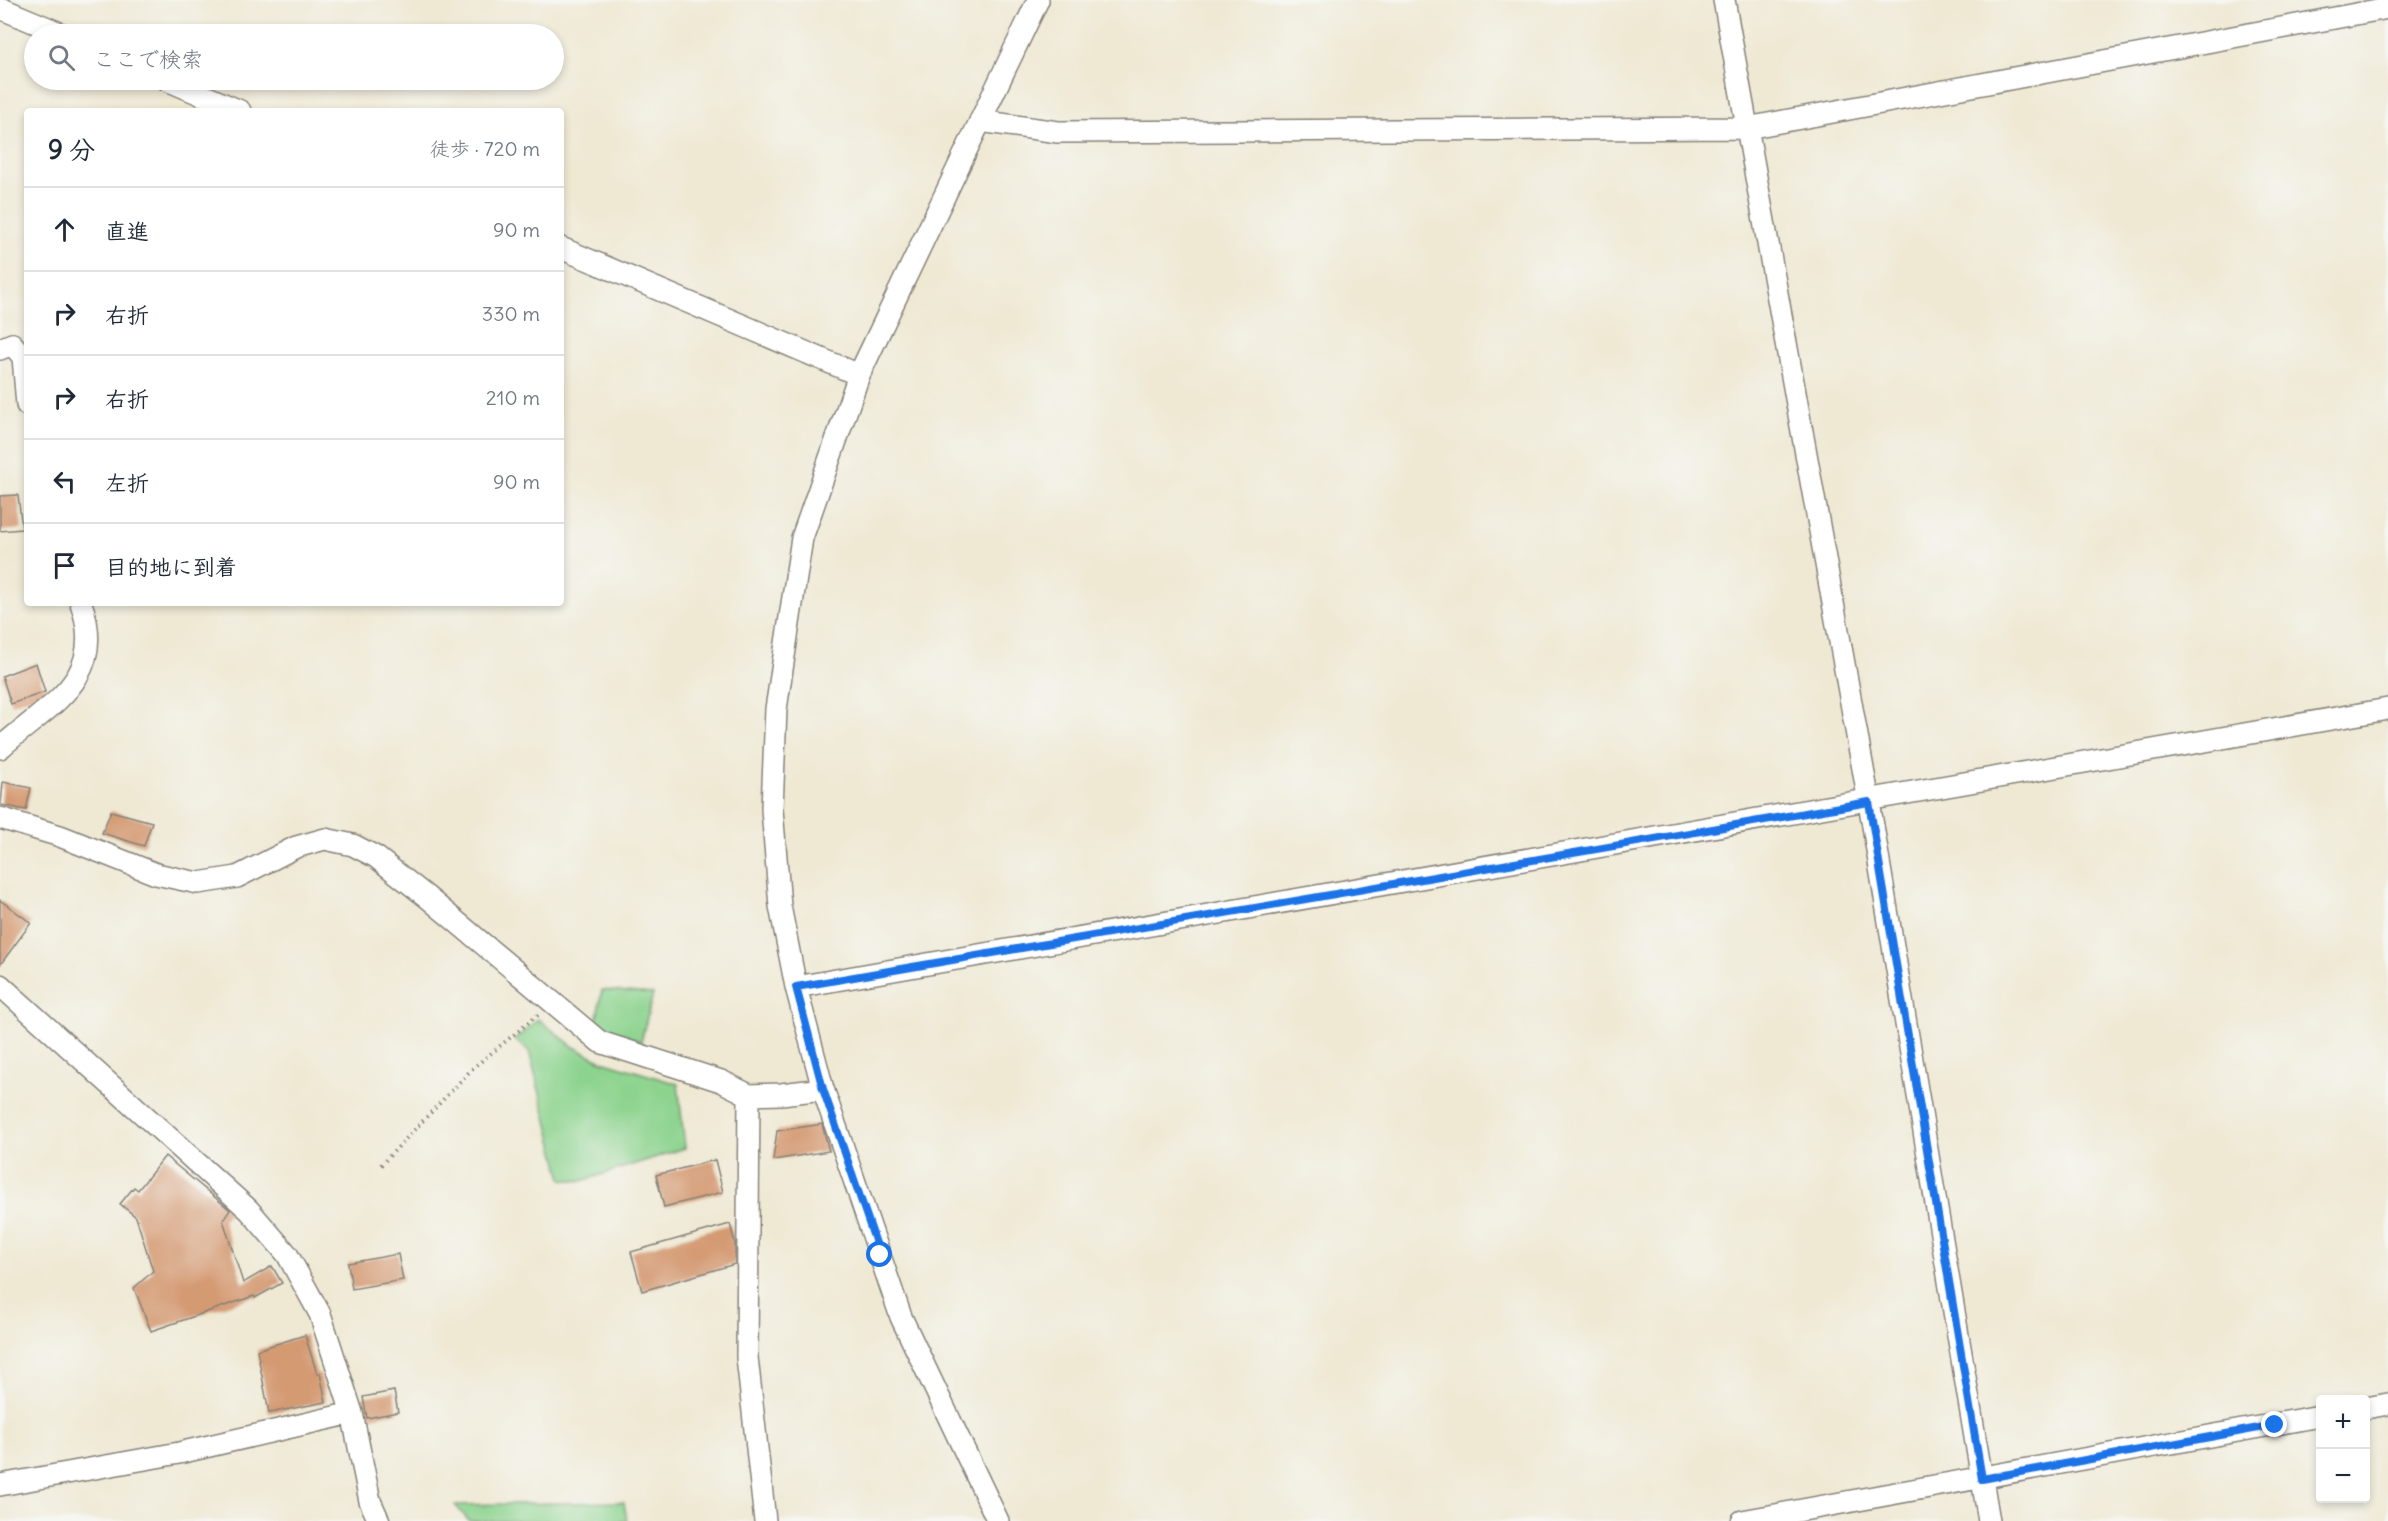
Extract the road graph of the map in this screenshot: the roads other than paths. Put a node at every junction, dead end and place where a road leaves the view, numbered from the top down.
1 (1038, 0) edge
2 (1724, 0) edge
3 (0, 8) edge
4 (2388, 8) edge
5 (38, 24) edge
6 (191, 90) edge
7 (233, 108) edge
8 (980, 121) junction
9 (1747, 128) junction
10 (564, 249) edge
11 (0, 349) edge
12 (24, 369) edge
13 (859, 375) junction
14 (82, 606) edge
15 (2388, 709) edge
16 (0, 748) edge
17 (1869, 802) junction
18 (0, 818) edge
19 (0, 985) edge
20 (796, 987) junction
21 (823, 1089) junction
22 (749, 1095) junction
23 (2388, 1404) edge
24 (2370, 1407) edge
25 (352, 1413) junction
26 (2316, 1417) edge
27 (1982, 1479) junction
28 (0, 1485) edge
29 (379, 1521) edge
30 (765, 1521) edge
31 (998, 1521) edge
32 (1742, 1521) edge
33 (1989, 1521) edge

1 - 8 street
2 - 9 street
3 - 5 street
4 - 9 street
6 - 7 street
8 - 9 street
8 - 13 street
9 - 17 street
10 - 13 street
11 - 12 street
13 - 20 street
14 - 16 street
15 - 17 street
17 - 20 street
17 - 27 street
18 - 22 street
19 - 25 street
20 - 21 street
21 - 22 street
21 - 31 street
22 - 30 street
23 - 24 street
25 - 28 street
25 - 29 street
26 - 27 street
27 - 32 street
27 - 33 street

